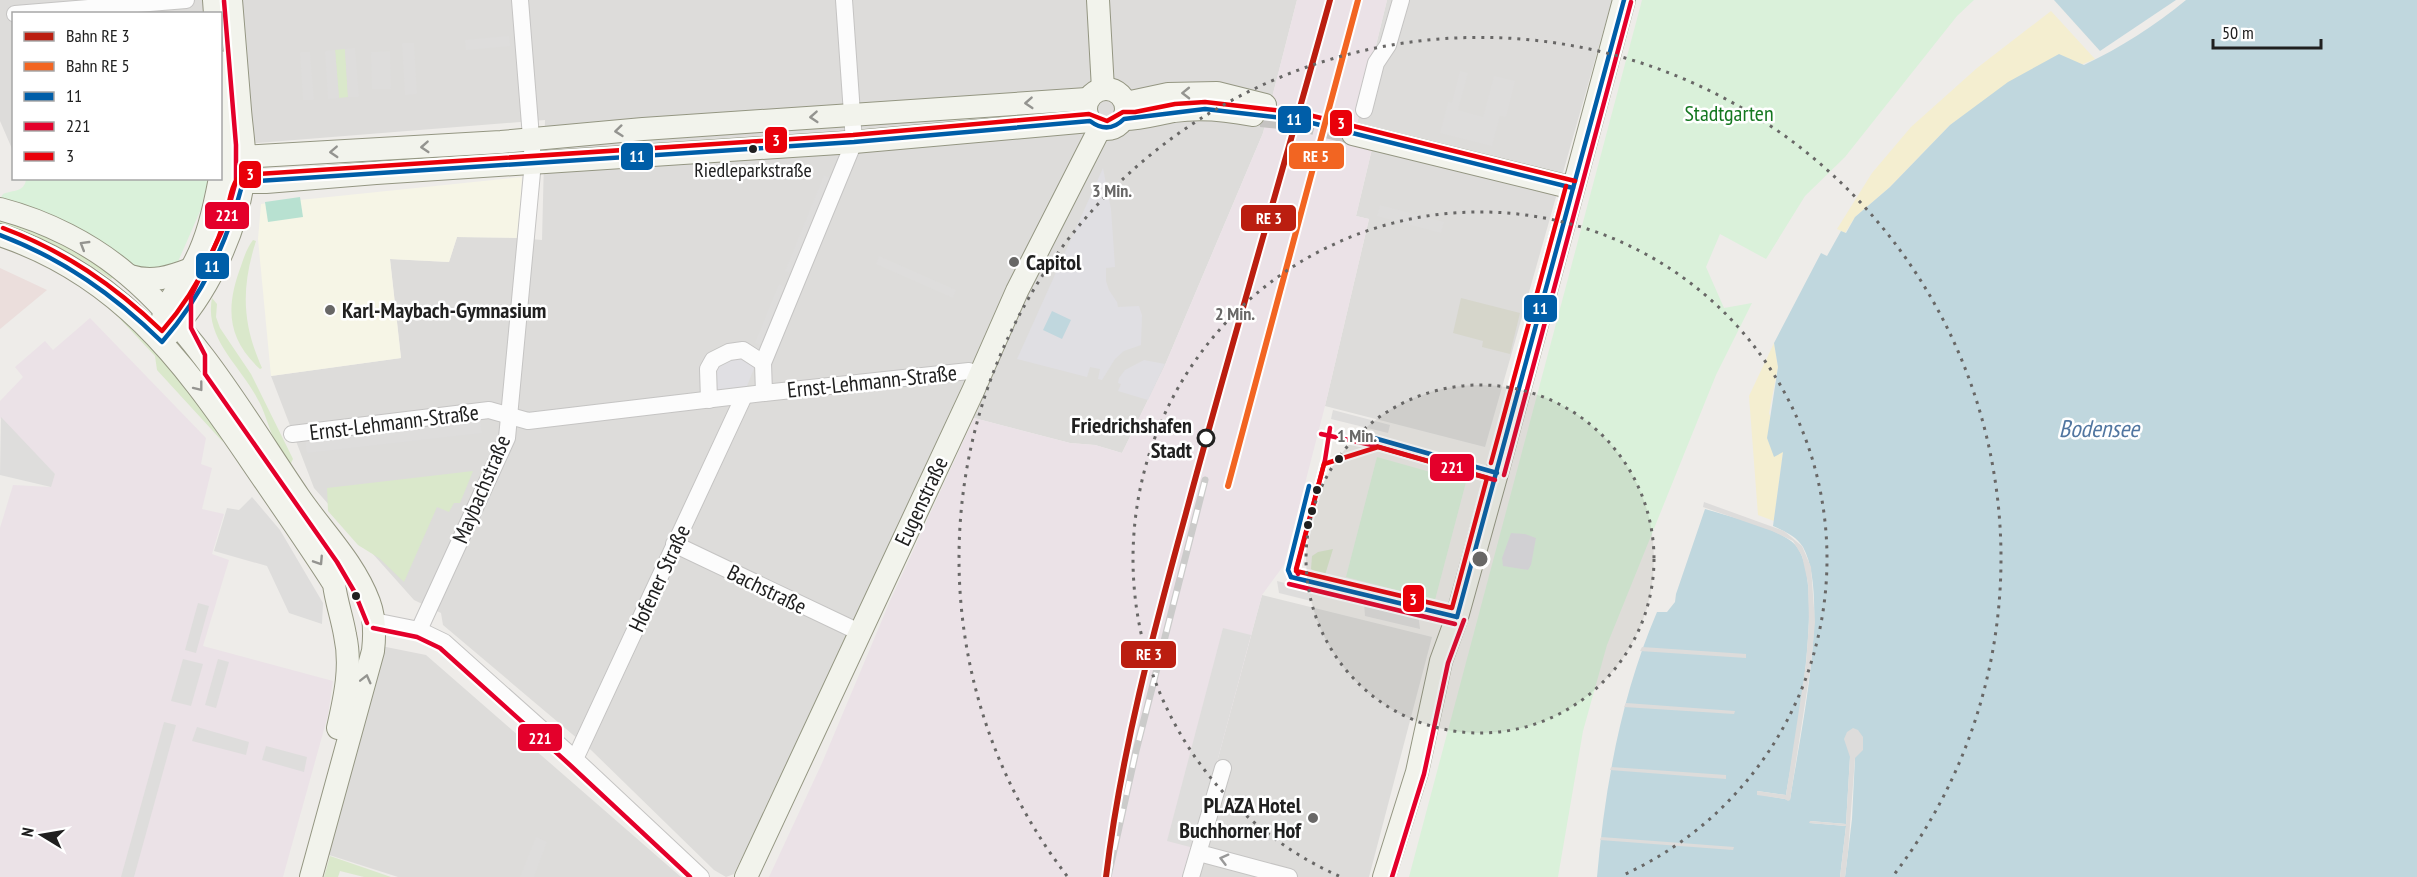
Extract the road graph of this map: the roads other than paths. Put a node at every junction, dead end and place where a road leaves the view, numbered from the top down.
1 (186, 0) edge
2 (231, 0) edge
3 (520, 0) edge
4 (844, 0) edge
5 (1098, 0) edge
6 (1401, 0) edge
7 (1624, 0) edge
8 (39, 12) edge
9 (222, 92) edge
10 (1095, 109) junction
11 (1364, 110) dead end
12 (1125, 111) junction
13 (1263, 111) tunnel mouth
14 (852, 114) junction
15 (1353, 134) tunnel mouth
16 (854, 142) junction
17 (532, 151) junction
18 (227, 167) edge
19 (243, 182) junction
20 (1573, 188) junction
21 (0, 209) edge
22 (0, 235) edge
23 (191, 269) junction
24 (130, 276) junction
25 (198, 297) junction
26 (171, 317) junction
27 (162, 342) junction
28 (763, 363) junction
29 (212, 370) junction
30 (980, 376) junction
31 (764, 393) junction
32 (744, 396) junction
33 (710, 400) junction
34 (508, 415) junction
35 (292, 434) dead end
36 (674, 544) junction
37 (334, 584) junction
38 (375, 621) junction
39 (419, 630) junction
40 (859, 632) junction
41 (575, 759) junction
42 (1223, 768) dead end
43 (1199, 853) junction
44 (304, 876) edge
45 (701, 877) edge
46 (746, 877) edge
47 (1191, 877) edge
48 (1289, 877) edge
49 (1384, 877) edge

1 - 8 street
2 - 18 street
3 - 17 street, Maybachstraße
4 - 14 street
5 - 10 street
6 - 11 street
7 - 20 street
9 - 18 street
10 - 12 street
10 - 12 street
10 -> 14 street
10 - 16 street
10 - 30 street, Eugenstraße
12 - 13 street
14 - 16 street
14 -> 17 street
15 - 20 street
16 - 17 street
16 - 28 street
17 -> 18 street
17 - 19 street
17 - 34 street, Maybachstraße
18 - 19 street
18 - 23 street
19 - 25 street
20 - 49 street
24 -> 21 street
22 - 27 street
23 - 24 street
23 - 26 street
24 - 26 street
25 - 26 street
25 - 29 street
26 - 27 street
26 - 29 street
27 -> 37 street
28 - 31 street
28 - 33 street
29 - 38 street
30 - 31 street, Ernst-Lehmann-Straße
30 - 40 street, Eugenstraße
31 - 32 street, Ernst-Lehmann-Straße
32 - 33 street, Ernst-Lehmann-Straße
32 - 36 street, Hofener Straße
33 - 34 street, Ernst-Lehmann-Straße
34 - 35 street, Ernst-Lehmann-Straße
34 - 39 street, Maybachstraße
36 - 40 street, Bachstraße
36 - 41 street, Hofener Straße
37 - 38 street
37 - 44 street
38 - 39 street
44 -> 38 street
39 - 41 street
40 - 46 street, Eugenstraße
41 - 45 street
42 - 43 street
43 - 47 street
48 -> 43 street

